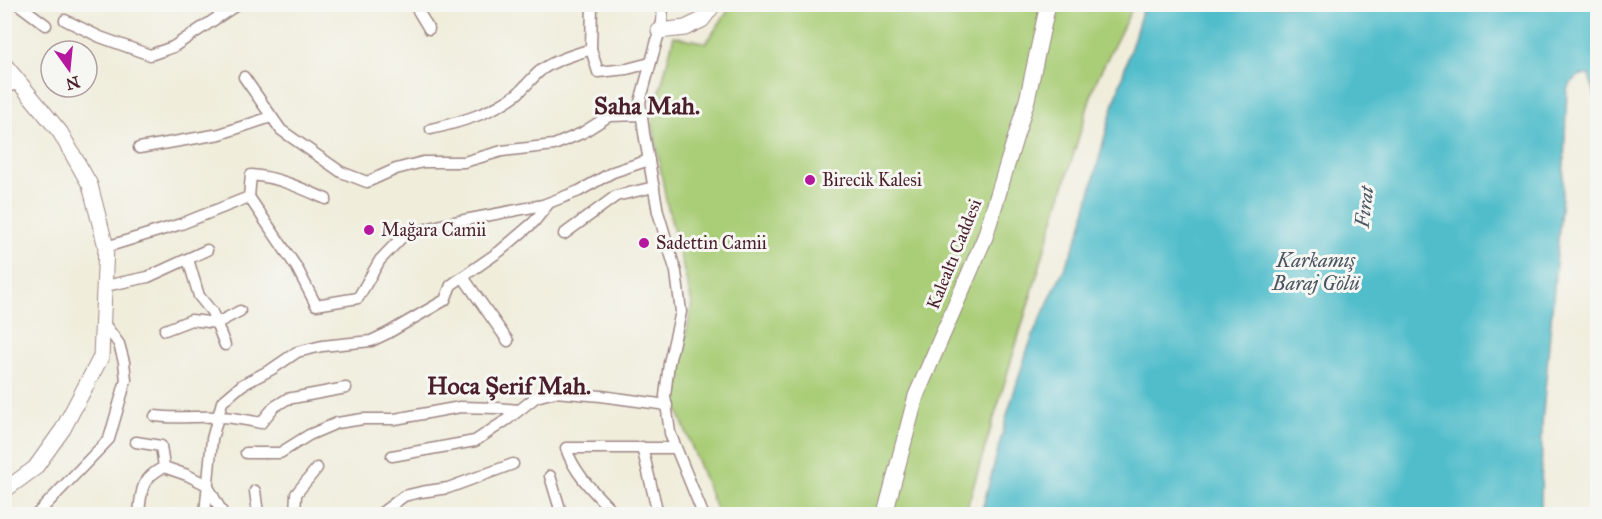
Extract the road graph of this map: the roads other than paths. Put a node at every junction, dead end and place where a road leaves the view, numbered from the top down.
1 (18, 4) edge
2 (238, 4) edge
3 (414, 4) edge
4 (592, 4) edge
5 (663, 4) edge
6 (714, 4) edge
7 (1048, 4) edge
8 (65, 20) dead end
9 (46, 25) dead end
10 (429, 29) dead end
11 (659, 31) junction
12 (591, 49) junction
13 (650, 63) junction
14 (4, 64) edge
15 (244, 76) dead end
16 (22, 85) junction
17 (4, 86) edge
18 (642, 115) junction
19 (271, 117) junction
20 (431, 129) dead end
21 (139, 148) dead end
22 (650, 160) junction
23 (654, 187) junction
24 (249, 197) junction
25 (326, 199) dead end
26 (550, 202) junction
27 (564, 234) dead end
28 (106, 247) junction
29 (207, 250) dead end
30 (189, 259) junction
31 (463, 277) junction
32 (105, 286) junction
33 (240, 311) dead end
34 (103, 321) junction
35 (217, 323) junction
36 (165, 330) dead end
37 (508, 341) dead end
38 (225, 345) dead end
39 (346, 388) dead end
40 (667, 405) junction
41 (518, 410) junction
42 (155, 416) dead end
43 (217, 417) junction
44 (136, 442) dead end
45 (642, 447) junction
46 (676, 448) junction
47 (246, 453) dead end
48 (392, 456) dead end
49 (513, 464) dead end
50 (164, 467) junction
51 (317, 468) dead end
52 (550, 476) dead end
53 (207, 485) junction
54 (4, 487) edge
55 (255, 491) dead end
56 (37, 514) edge
57 (139, 514) edge
58 (205, 514) edge
59 (223, 514) edge
60 (258, 514) edge
61 (295, 514) edge
62 (380, 514) edge
63 (560, 514) edge
64 (615, 514) edge
65 (658, 514) edge
66 (703, 514) edge
67 (885, 514) edge

1 - 9 street
2 - 8 street
3 - 10 street
4 - 12 street
5 - 11 street
6 - 11 street
7 - 67 street, Kalealtı Caddesi
11 - 13 street
12 - 13 street
12 - 20 street
13 - 18 street
14 - 16 street
15 - 19 street
16 - 17 street
16 - 28 street
18 - 19 street
18 - 22 street
19 - 21 street
22 - 23 street
22 - 26 street
23 - 27 street
23 - 40 street
24 - 25 street
24 - 26 street
24 - 28 street
26 - 31 street
28 - 32 street
29 - 30 street
30 - 32 street
30 - 35 street
31 - 37 street
31 - 43 street
32 - 34 street
33 - 35 street
34 - 54 street
34 - 56 street
35 - 36 street
35 - 38 street
39 - 43 street
40 - 41 street
40 - 46 street
41 - 47 street
41 - 48 street
42 - 43 street
43 - 53 street
44 - 50 street
45 - 46 street
45 - 64 street
45 - 65 street
46 - 66 street
49 - 62 street
50 - 53 street
50 - 57 street
51 - 61 street
52 - 63 street
53 - 58 street
53 - 59 street
55 - 60 street

